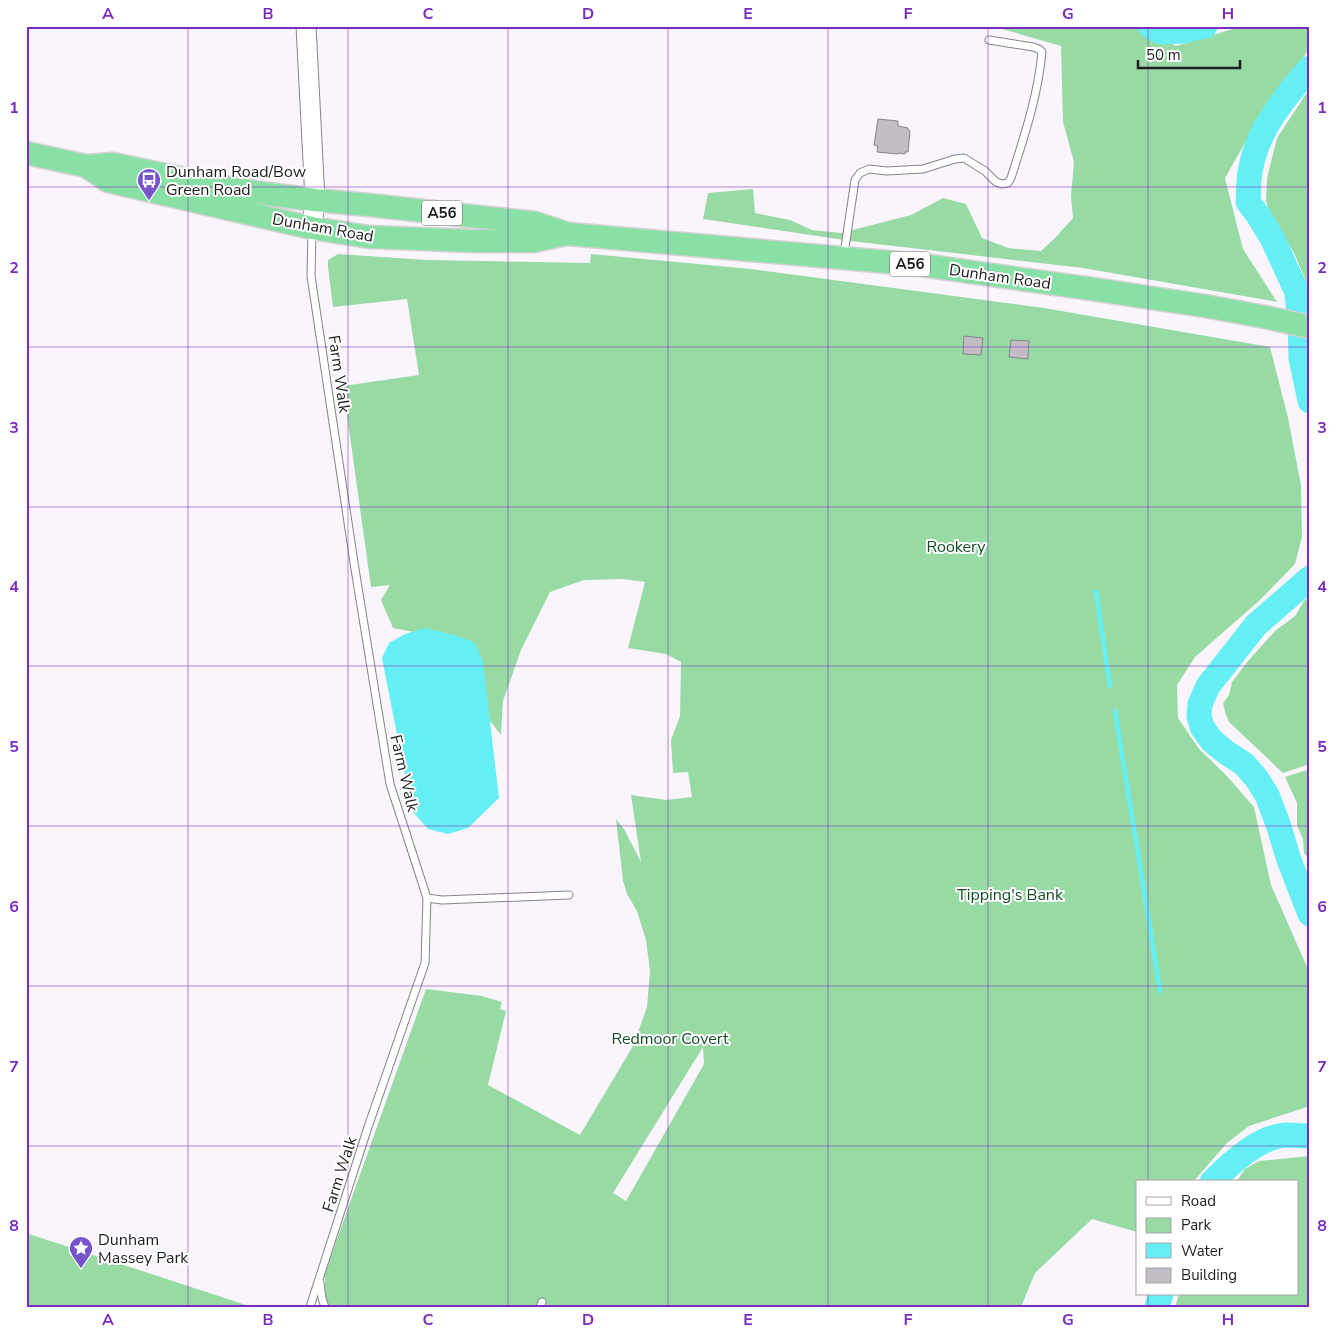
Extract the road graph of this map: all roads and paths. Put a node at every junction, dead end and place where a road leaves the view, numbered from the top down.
1 (306, 26) edge
2 (989, 40) dead end
3 (26, 153) edge
4 (86, 166) junction
5 (315, 200) junction
6 (312, 228) junction
7 (568, 234) junction
8 (843, 258) junction
9 (1310, 327) edge
10 (569, 895) dead end
11 (427, 898) junction
12 (319, 1280) junction
13 (310, 1307) edge
14 (325, 1307) edge

1 - 5 main road
2 - 8 lane
3 - 4 highway, Dunham Road / A56
4 - 5 highway, Dunham Road / A56
4 - 6 highway, Dunham Road / A56
5 - 6 main road
5 - 7 highway, Dunham Road / A56
6 - 7 highway, Dunham Road / A56
6 - 11 lane, Farm Walk
7 - 8 highway, Dunham Road / A56
8 - 9 highway, Dunham Road / A56
10 - 11 lane
11 - 12 lane, Farm Walk
12 - 13 lane, Farm Walk
12 - 14 lane

